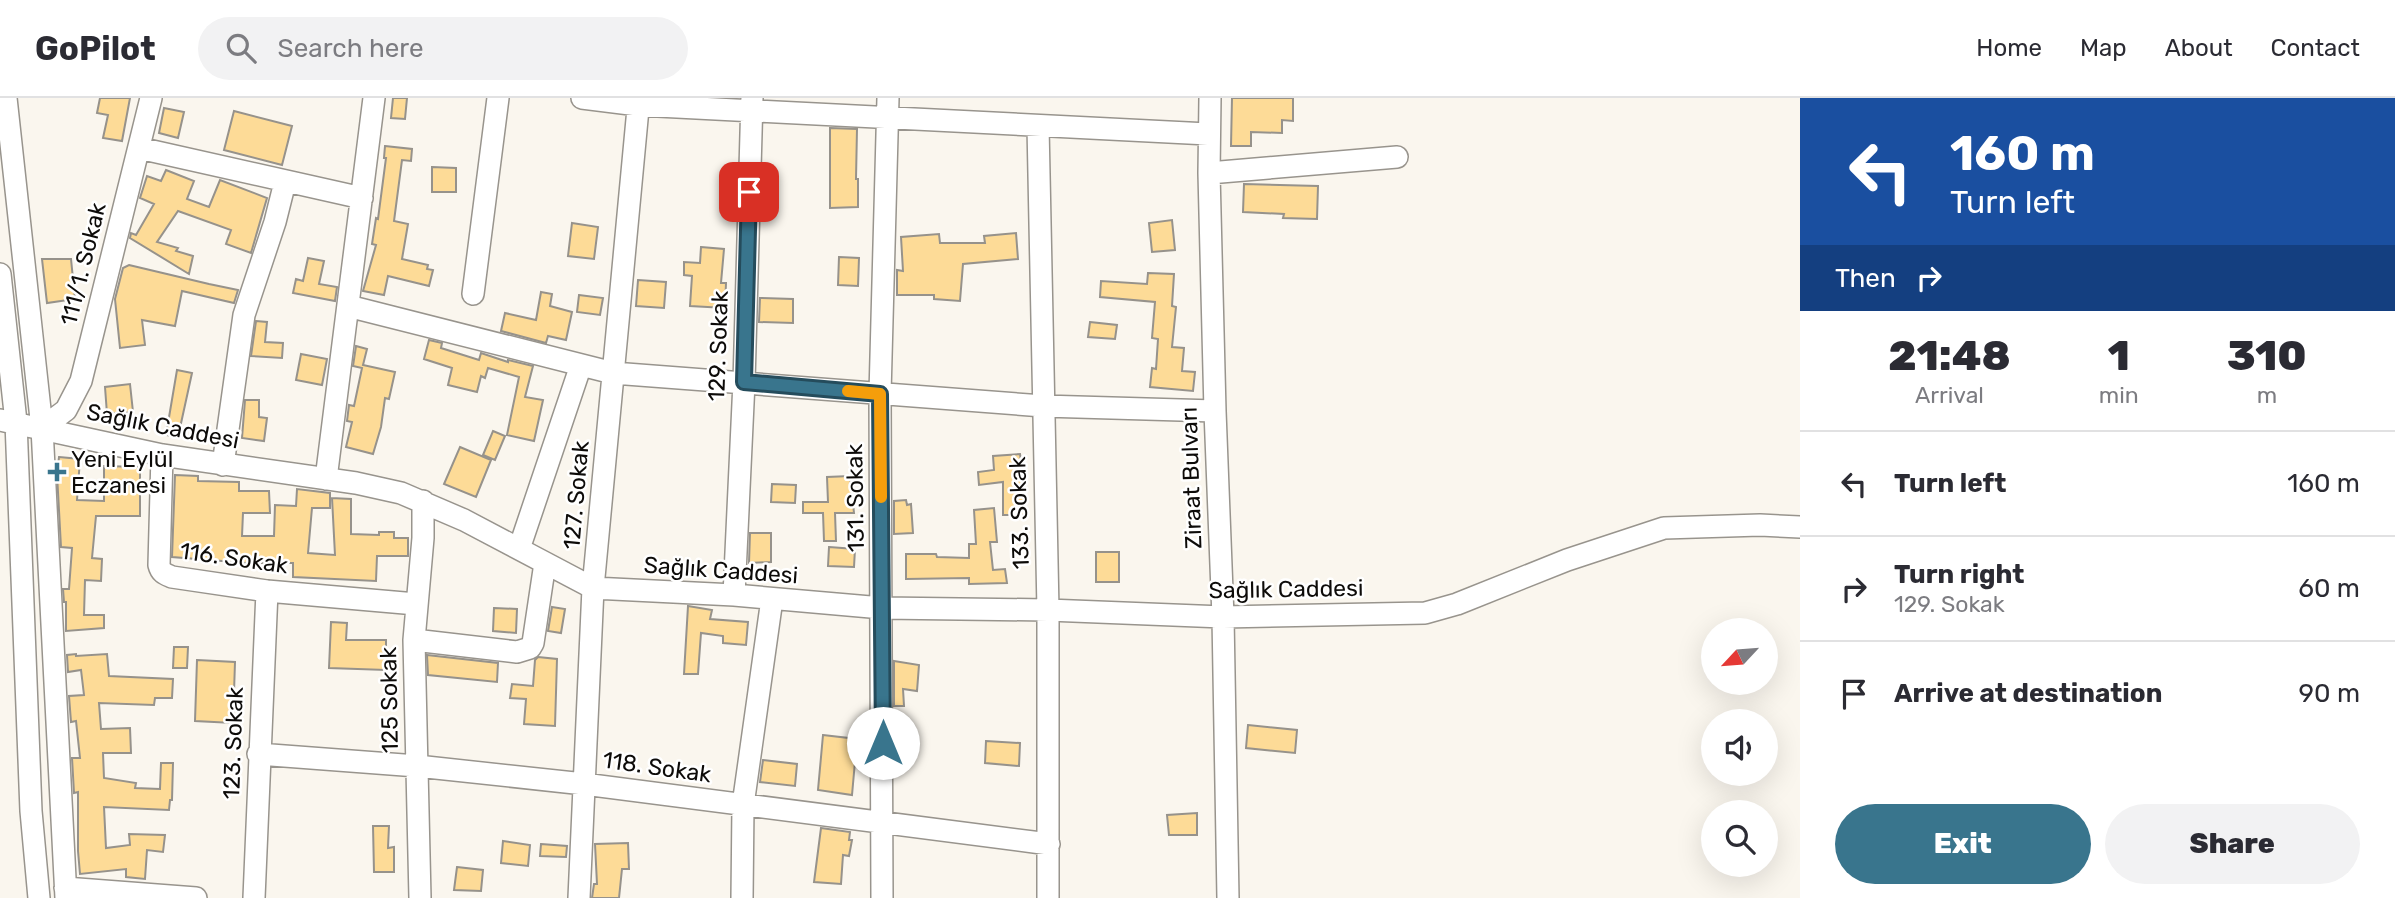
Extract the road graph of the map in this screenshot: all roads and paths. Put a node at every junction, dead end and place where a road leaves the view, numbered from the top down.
1 (6, 98) edge
2 (151, 98) edge
3 (374, 98) edge
4 (499, 98) edge
5 (582, 98) edge
6 (1210, 98) edge
7 (639, 102) edge
8 (752, 104) edge
9 (887, 108) edge
10 (1038, 126) junction
11 (1208, 134) junction
12 (139, 148) junction
13 (1397, 156) dead end
14 (1209, 173) junction
15 (285, 182) junction
16 (362, 198) junction
17 (0, 274) edge
18 (473, 294) dead end
19 (348, 306) junction
20 (581, 365) junction
21 (613, 373) junction
22 (744, 382) junction
23 (880, 394) junction
24 (1043, 406) junction
25 (1215, 411) junction
26 (8, 421) edge
27 (42, 428) junction
28 (162, 455) junction
29 (223, 465) junction
30 (326, 479) junction
31 (423, 501) junction
32 (1800, 527) edge
33 (519, 549) junction
34 (545, 562) junction
35 (593, 588) junction
36 (267, 591) junction
37 (734, 595) junction
38 (772, 599) junction
39 (416, 604) junction
40 (882, 608) junction
41 (1048, 610) junction
42 (1223, 617) junction
43 (414, 640) junction
44 (258, 754) junction
45 (417, 766) junction
46 (584, 784) junction
47 (743, 805) junction
48 (883, 823) junction
49 (1049, 844) junction
50 (65, 893) edge
51 (39, 898) edge
52 (196, 898) edge
53 (254, 898) edge
54 (420, 898) edge
55 (579, 898) edge
56 (742, 898) edge
57 (882, 898) edge
58 (1048, 898) edge
59 (1228, 898) edge

1 - 27 street
2 - 12 street, 111/1. Sokak
3 - 16 street
4 - 18 street
5 - 7 street
6 - 11 street, Ziraat Bulvarı
7 - 8 street
7 - 21 street, 127. Sokak
8 - 9 street
8 - 22 street, 129. Sokak
9 - 10 street
9 - 23 street, 131. Sokak
10 - 11 street
10 - 24 street, 133. Sokak
11 - 14 street, Ziraat Bulvarı
12 - 15 street
12 - 27 street, 111/1. Sokak
13 - 14 street
14 - 25 street, Ziraat Bulvarı
15 - 16 street
15 - 29 street
16 - 19 street
17 - 26 street
19 - 20 street
19 - 30 street
20 - 21 street
20 - 33 street
21 - 22 street
21 - 35 street, 127. Sokak
22 - 23 street
22 - 37 street, 129. Sokak
23 - 24 street
23 - 40 street, 131. Sokak
24 - 25 street
24 - 41 street, 133. Sokak
25 - 42 street, Ziraat Bulvarı
26 - 27 street, Sağlık Caddesi
26 - 51 street
27 - 28 street, Sağlık Caddesi
27 - 50 street
28 - 29 street, Sağlık Caddesi
28 - 36 street, 116. Sokak
29 - 30 street, Sağlık Caddesi
30 - 31 street, Sağlık Caddesi
31 - 33 street, Sağlık Caddesi
31 - 39 street, 125 Sokak
32 - 42 street, Sağlık Caddesi
33 - 34 street, Sağlık Caddesi
34 - 35 street, Sağlık Caddesi
34 - 43 street
35 - 37 street, Sağlık Caddesi
35 - 46 street, 127. Sokak
36 - 39 street, 116. Sokak
36 - 44 street, 123. Sokak
37 - 38 street, Sağlık Caddesi
38 - 40 street, Sağlık Caddesi
38 - 47 street
39 - 43 street, 125 Sokak
40 - 41 street, Sağlık Caddesi
40 - 48 street, 131. Sokak
41 - 42 street, Sağlık Caddesi
41 - 49 street, 133. Sokak
42 - 59 street, Ziraat Bulvarı
43 - 45 street, 125 Sokak
44 - 45 street, 118. Sokak
44 - 53 street, 123. Sokak
45 - 46 street, 118. Sokak
45 - 54 street, 125 Sokak
46 - 47 street, 118. Sokak
46 - 55 street, 127. Sokak
47 - 48 street, 118. Sokak
47 - 56 street
48 - 49 street, 118. Sokak
48 - 57 street, 131. Sokak
49 - 58 street, 133. Sokak
50 - 52 street

